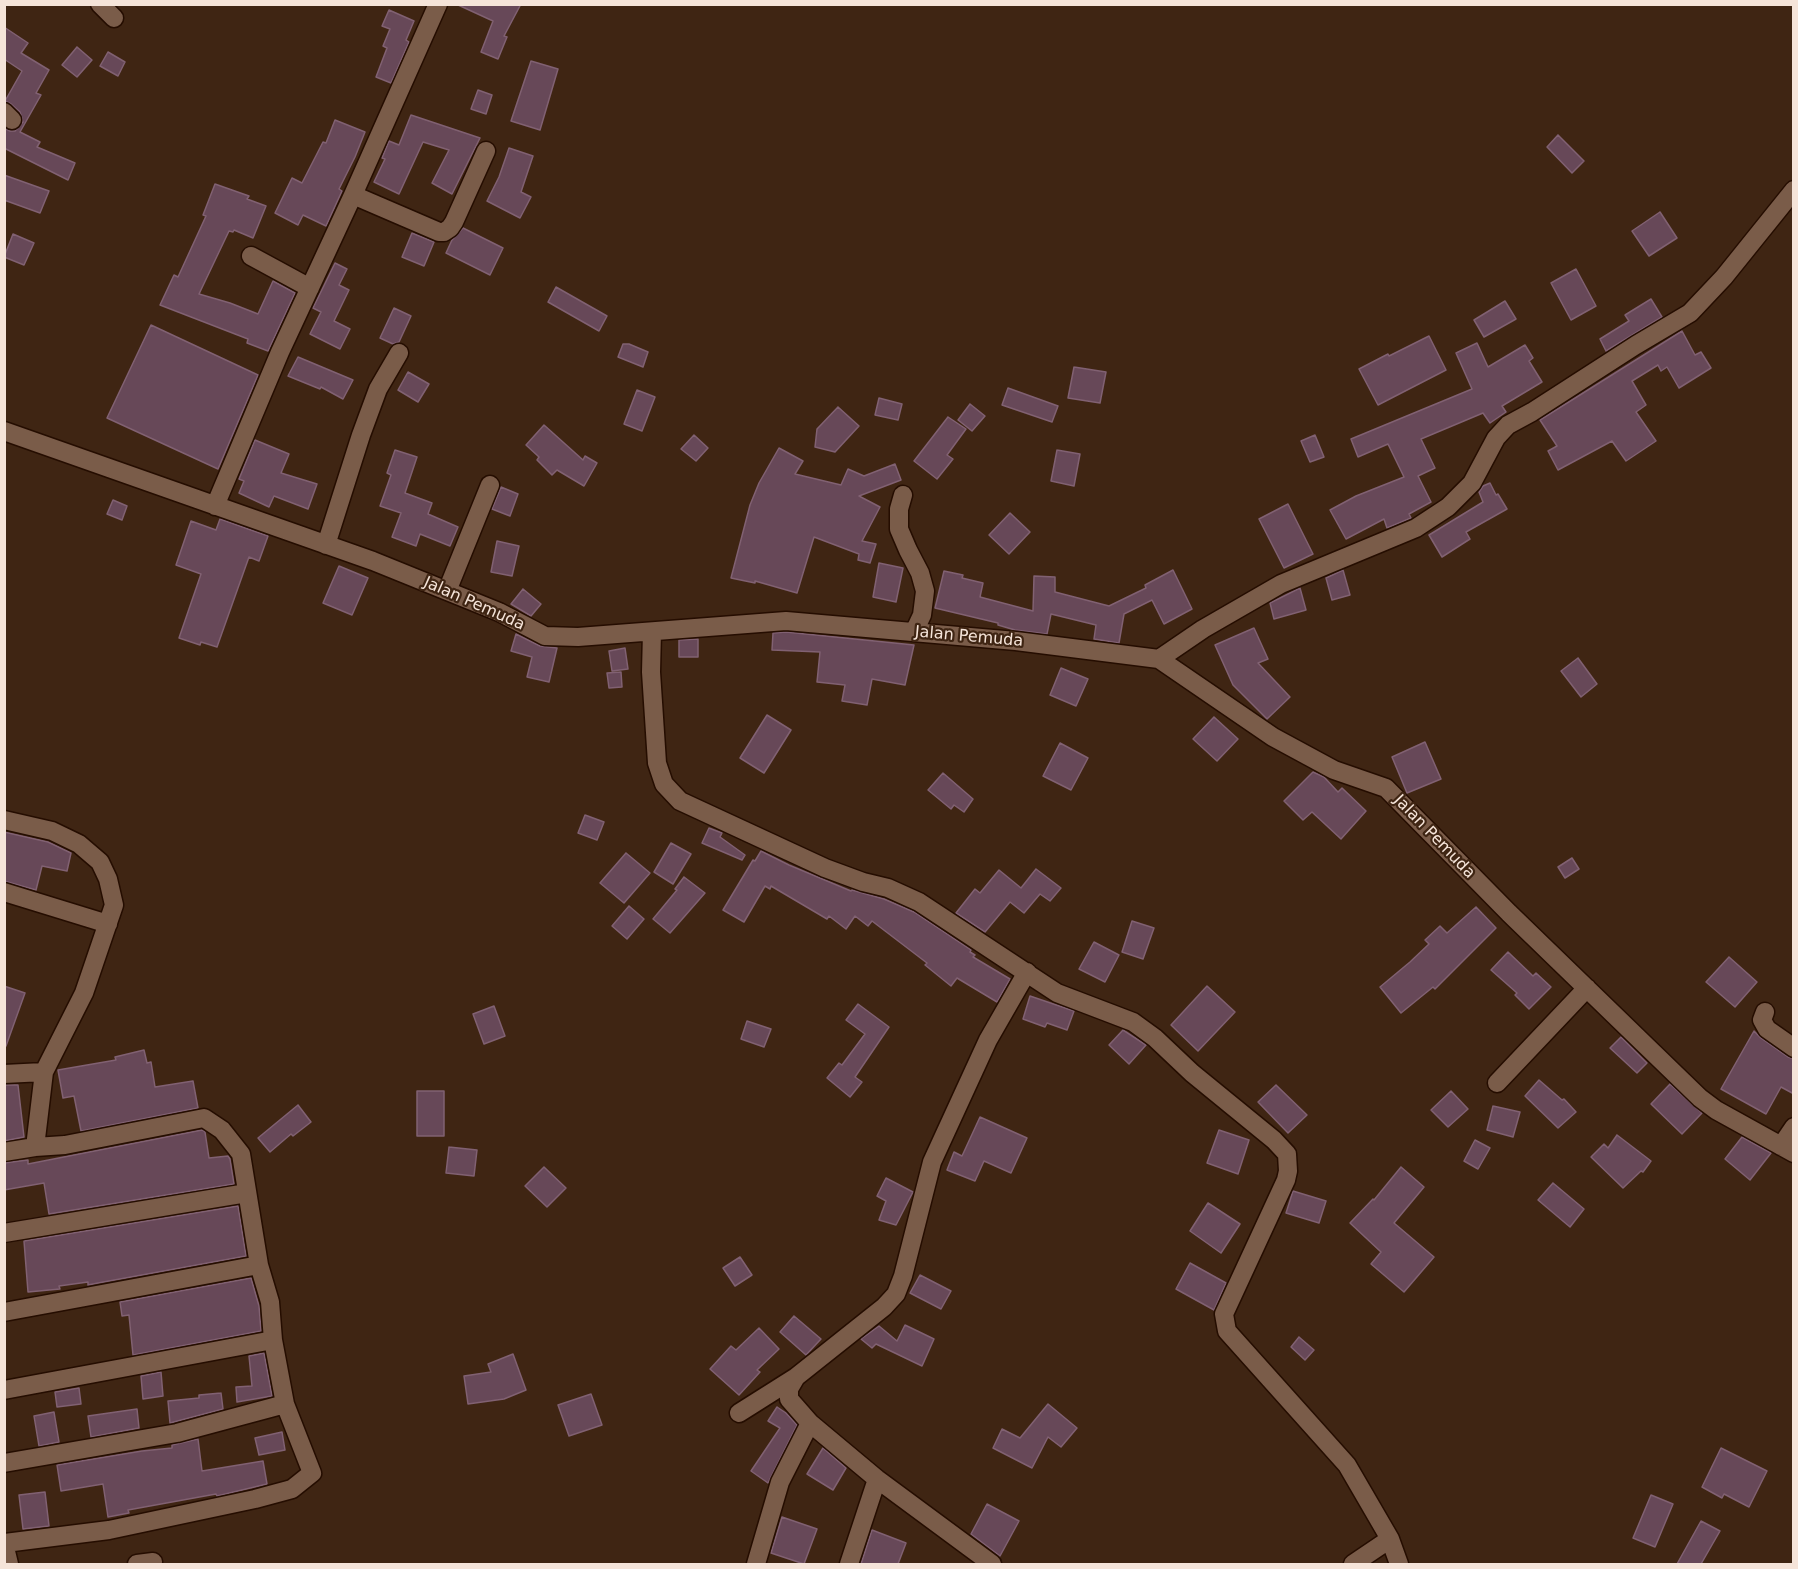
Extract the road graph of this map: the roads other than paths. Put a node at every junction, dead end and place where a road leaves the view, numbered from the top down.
1 (100, 4) edge
2 (438, 4) edge
3 (114, 18) dead end
4 (486, 151) dead end
5 (1794, 190) edge
6 (353, 195) junction
7 (251, 256) dead end
8 (310, 288) junction
9 (399, 353) dead end
10 (4, 431) edge
11 (490, 485) dead end
12 (903, 495) dead end
13 (215, 506) junction
14 (326, 545) junction
15 (447, 591) junction
16 (652, 632) junction
17 (914, 632) junction
18 (1159, 659) junction
19 (4, 820) edge
20 (4, 892) edge
21 (108, 924) junction
22 (1027, 972) junction
23 (1587, 988) junction
24 (1765, 1012) dead end
25 (1794, 1048) edge
26 (44, 1072) junction
27 (4, 1074) edge
28 (1497, 1083) dead end
29 (1794, 1126) edge
30 (35, 1147) junction
31 (1787, 1150) edge
32 (4, 1152) edge
33 (247, 1193) junction
34 (4, 1233) edge
35 (259, 1265) junction
36 (4, 1312) edge
37 (273, 1340) junction
38 (796, 1377) junction
39 (4, 1390) edge
40 (285, 1404) junction
41 (739, 1413) dead end
42 (810, 1423) junction
43 (4, 1463) edge
44 (877, 1479) junction
45 (1390, 1539) junction
46 (5, 1543) edge
47 (9, 1564) edge
48 (756, 1564) edge
49 (849, 1564) edge
50 (992, 1564) edge
51 (1353, 1564) edge
52 (1399, 1564) edge

1 - 3 street
2 - 6 street
4 - 6 street
5 - 18 street
6 - 8 street
7 - 8 street
8 - 13 street
9 - 14 street
10 - 13 street, Jalan Pemuda
11 - 15 street
12 - 17 street
13 - 14 street, Jalan Pemuda
14 - 15 street, Jalan Pemuda
15 - 16 street, Jalan Pemuda
16 - 17 street, Jalan Pemuda
16 - 22 street
17 - 18 street, Jalan Pemuda
18 - 23 street, Jalan Pemuda
19 - 21 street
20 - 21 street
21 - 26 street
22 - 38 street
22 - 45 street
23 - 28 street
23 - 31 street, Jalan Pemuda
24 - 25 street
26 - 27 street
26 - 30 street
29 - 31 street
30 - 32 street
30 - 33 street
33 - 34 street
33 - 35 street
35 - 36 street
35 - 37 street
37 - 39 street
37 - 40 street
38 - 41 street
38 - 42 street
40 - 43 street
40 - 46 street
42 - 44 street
42 - 48 street
44 - 49 street
44 - 50 street
45 - 51 street
45 - 52 street
46 - 47 street

